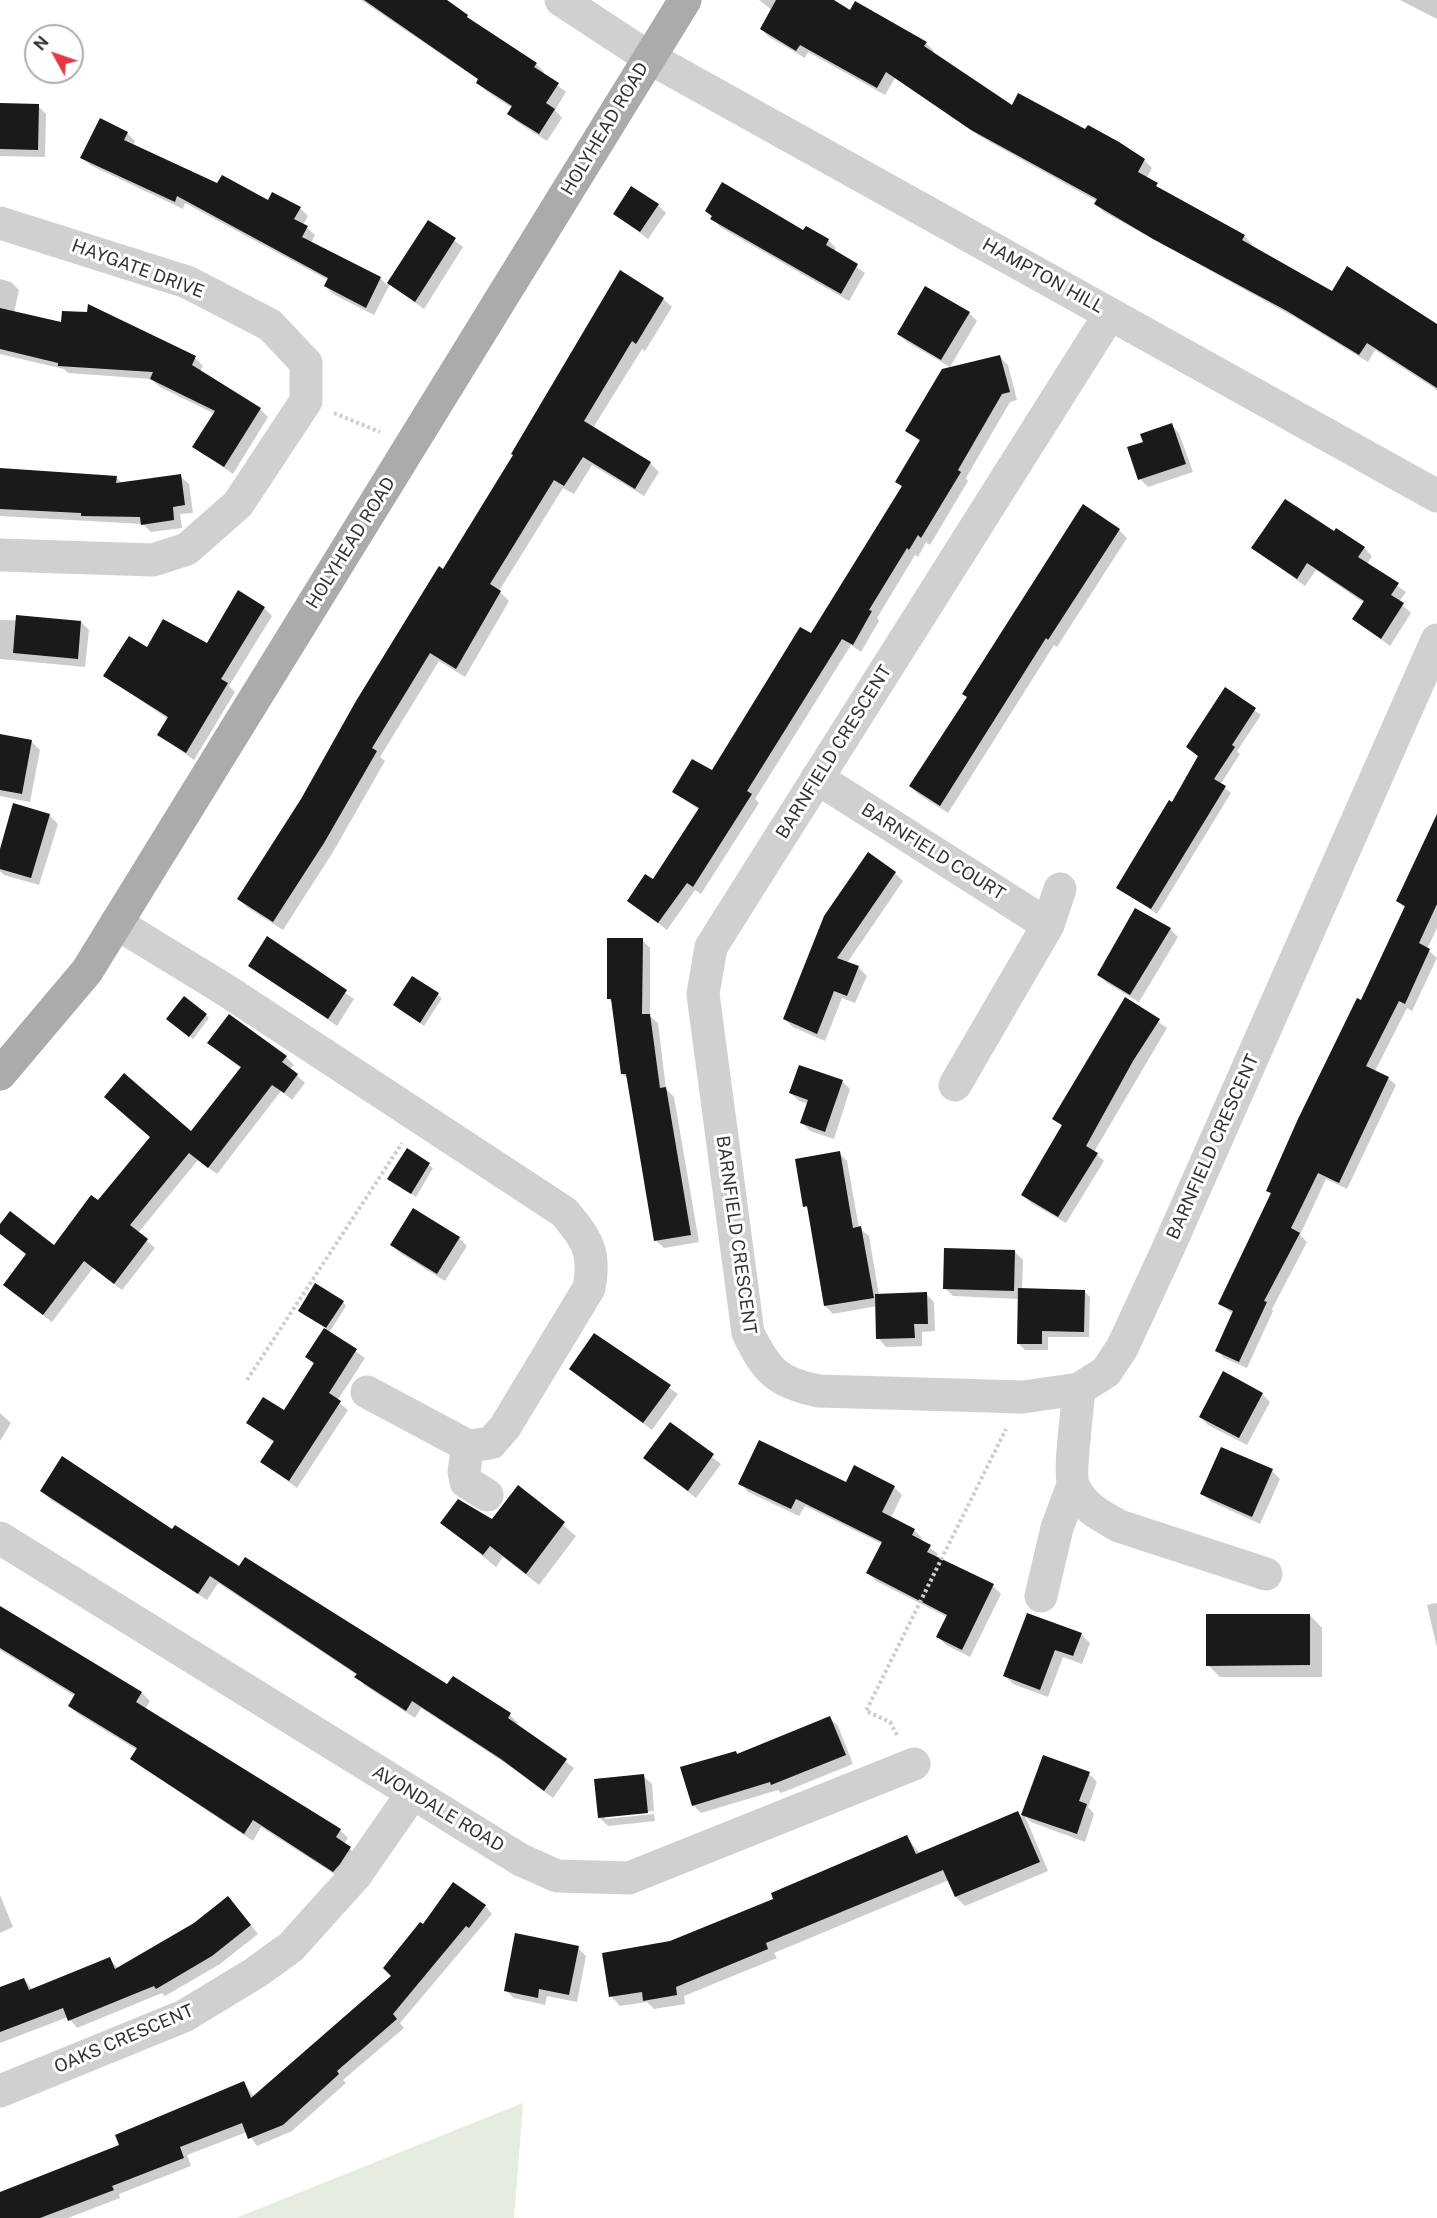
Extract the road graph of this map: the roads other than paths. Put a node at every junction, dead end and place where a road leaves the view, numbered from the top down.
1 (561, 0) edge
2 (685, 0) edge
3 (648, 57) junction
4 (0, 223) edge
5 (1110, 314) junction
6 (1437, 496) edge
7 (0, 555) edge
8 (1437, 640) edge
9 (817, 778) junction
10 (1060, 889) dead end
11 (116, 923) junction
12 (1048, 925) junction
13 (0, 1074) edge
14 (955, 1085) dead end
15 (1079, 1389) junction
16 (367, 1392) dead end
17 (468, 1446) junction
18 (1073, 1485) junction
19 (487, 1495) dead end
20 (0, 1538) edge
21 (1266, 1574) dead end
22 (1041, 1596) dead end
23 (914, 1764) road end
24 (412, 1794) junction
25 (0, 2091) edge

1 - 3 street, HAMPTON HILL
2 - 3 main road, HOLYHEAD ROAD
3 - 5 street, HAMPTON HILL
3 - 11 main road, HOLYHEAD ROAD
4 - 7 street, HAYGATE DRIVE
5 - 6 street, HAMPTON HILL
5 - 9 street, BARNFIELD CRESCENT
8 - 15 street, BARNFIELD CRESCENT
9 - 12 street, BARNFIELD COURT
9 - 15 street, BARNFIELD CRESCENT
10 - 12 street
11 - 13 main road, HOLYHEAD ROAD
11 - 17 street
12 - 14 street
15 - 18 street
16 - 17 street
17 - 19 street
18 - 21 street
18 - 22 street
20 - 24 street, AVONDALE ROAD
23 - 24 street, AVONDALE ROAD
24 - 25 street, OAKS CRESCENT

